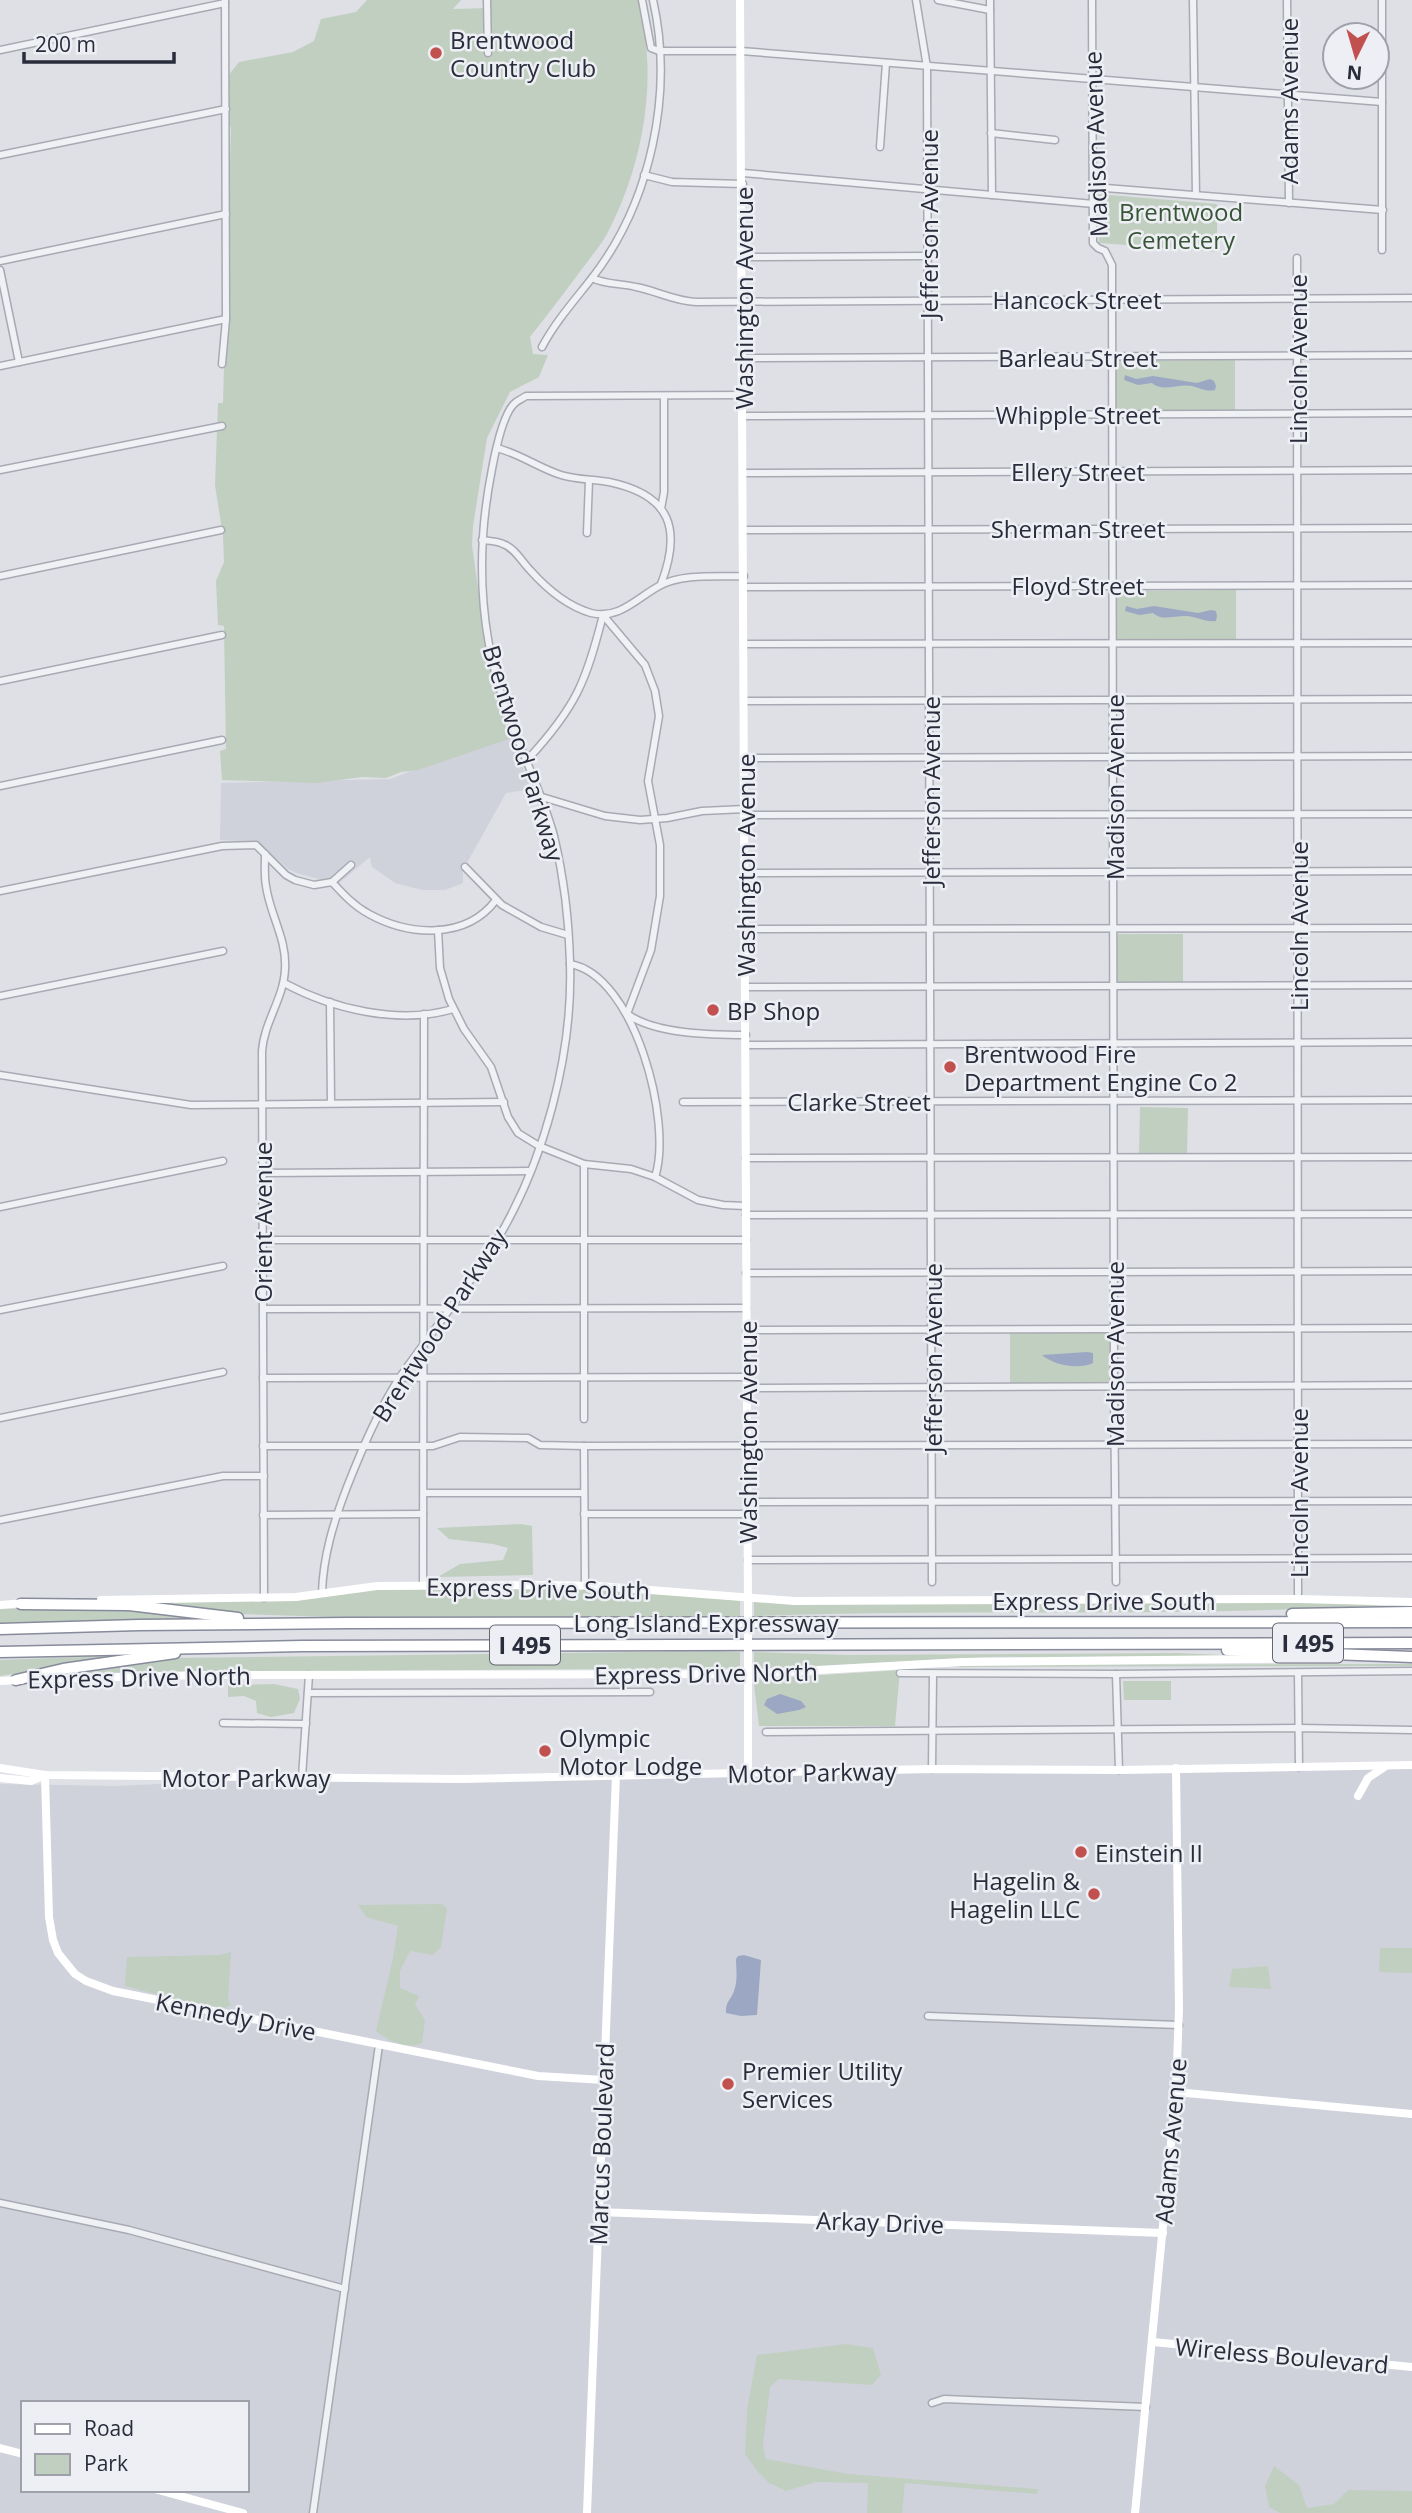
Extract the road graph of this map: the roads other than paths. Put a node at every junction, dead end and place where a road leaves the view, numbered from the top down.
1 (487, 0) edge
2 (642, 0) edge
3 (653, 0) edge
4 (740, 0) edge
5 (916, 0) edge
6 (938, 0) edge
7 (990, 0) edge
8 (1091, 0) edge
9 (1194, 0) edge
10 (1287, 0) edge
11 (1381, 0) edge
12 (225, 2) edge
13 (990, 10) junction
14 (0, 50) edge
15 (659, 51) junction
16 (741, 51) junction
17 (488, 53) dead end
18 (886, 63) junction
19 (927, 67) junction
20 (990, 71) junction
21 (1092, 79) junction
22 (1195, 87) junction
23 (1288, 94) junction
24 (1382, 102) junction
25 (226, 110) junction
26 (991, 133) junction
27 (1055, 140) dead end
28 (880, 147) dead end
29 (0, 155) edge
30 (743, 173) junction
31 (644, 175) junction
32 (743, 184) junction
33 (1093, 187) junction
34 (928, 190) junction
35 (992, 195) junction
36 (1196, 195) junction
37 (1289, 203) junction
38 (1094, 204) junction
39 (1383, 210) junction
40 (226, 214) junction
41 (1382, 250) dead end
42 (928, 256) junction
43 (743, 257) junction
44 (1297, 258) dead end
45 (0, 261) edge
46 (0, 270) edge
47 (592, 278) junction
48 (1297, 298) junction
49 (1412, 298) edge
50 (1112, 299) junction
51 (929, 300) junction
52 (743, 302) junction
53 (226, 319) junction
54 (542, 347) dead end
55 (1297, 355) junction
56 (1412, 355) edge
57 (1112, 356) junction
58 (743, 358) junction
59 (929, 358) junction
60 (19, 362) junction
61 (222, 364) dead end
62 (0, 366) edge
63 (744, 395) junction
64 (664, 396) junction
65 (1297, 413) junction
66 (1412, 413) edge
67 (1112, 414) junction
68 (929, 415) junction
69 (744, 416) junction
70 (222, 426) dead end
71 (497, 447) junction
72 (1297, 470) junction
73 (1412, 470) edge
74 (0, 471) edge
75 (1112, 471) junction
76 (929, 472) junction
77 (744, 474) junction
78 (589, 480) junction
79 (661, 509) junction
80 (1112, 528) junction
81 (1297, 528) junction
82 (1412, 528) edge
83 (929, 529) junction
84 (221, 530) dead end
85 (744, 530) junction
86 (587, 533) dead end
87 (482, 540) junction
88 (0, 576) edge
89 (744, 576) junction
90 (661, 584) junction
91 (1113, 584) junction
92 (1412, 585) edge
93 (929, 586) junction
94 (1297, 586) junction
95 (744, 587) junction
96 (603, 615) junction
97 (222, 635) dead end
98 (1113, 642) junction
99 (1297, 642) junction
100 (930, 643) junction
101 (1412, 643) edge
102 (745, 644) junction
103 (0, 681) edge
104 (1114, 699) junction
105 (1412, 699) edge
106 (1298, 700) junction
107 (745, 701) junction
108 (930, 701) junction
109 (222, 740) dead end
110 (1412, 756) edge
111 (1114, 757) junction
112 (1298, 757) junction
113 (745, 758) junction
114 (930, 758) junction
115 (528, 759) junction
116 (0, 786) edge
117 (542, 797) junction
118 (745, 812) junction
119 (1114, 814) junction
120 (1298, 814) junction
121 (1412, 814) edge
122 (930, 815) junction
123 (656, 820) junction
124 (265, 854) junction
125 (351, 865) dead end
126 (465, 867) dead end
127 (1114, 871) junction
128 (1298, 871) junction
129 (1412, 871) edge
130 (931, 872) junction
131 (746, 873) junction
132 (332, 883) junction
133 (0, 891) edge
134 (496, 900) junction
135 (931, 928) junction
136 (1114, 928) junction
137 (1412, 928) edge
138 (746, 929) junction
139 (1298, 929) junction
140 (438, 930) junction
141 (568, 935) junction
142 (223, 951) dead end
143 (570, 964) junction
144 (284, 983) junction
145 (1412, 985) edge
146 (931, 986) junction
147 (1114, 986) junction
148 (1298, 986) junction
149 (746, 987) junction
150 (0, 996) edge
151 (330, 1002) junction
152 (453, 1009) junction
153 (424, 1014) junction
154 (627, 1014) junction
155 (746, 1040) junction
156 (1412, 1042) edge
157 (1114, 1043) junction
158 (1298, 1043) junction
159 (931, 1044) junction
160 (0, 1075) edge
161 (1298, 1100) junction
162 (1412, 1100) edge
163 (745, 1101) junction
164 (931, 1101) junction
165 (1114, 1101) junction
166 (424, 1102) junction
167 (504, 1102) junction
168 (683, 1102) dead end
169 (261, 1103) junction
170 (331, 1103) junction
171 (539, 1146) junction
172 (931, 1157) junction
173 (1114, 1157) junction
174 (1412, 1157) edge
175 (746, 1158) junction
176 (1298, 1158) junction
177 (223, 1161) dead end
178 (584, 1164) junction
179 (424, 1171) junction
180 (530, 1171) junction
181 (262, 1173) junction
182 (655, 1177) junction
183 (0, 1208) edge
184 (746, 1211) junction
185 (1412, 1214) edge
186 (931, 1215) junction
187 (1114, 1215) junction
188 (1298, 1215) junction
189 (262, 1240) junction
190 (424, 1240) junction
191 (496, 1240) junction
192 (584, 1240) junction
193 (746, 1240) junction
194 (223, 1266) dead end
195 (1412, 1271) edge
196 (1114, 1272) junction
197 (1298, 1272) junction
198 (746, 1273) junction
199 (932, 1273) junction
200 (584, 1307) junction
201 (746, 1307) junction
202 (450, 1308) junction
203 (263, 1309) junction
204 (424, 1309) junction
205 (0, 1310) edge
206 (1412, 1328) edge
207 (1114, 1329) junction
208 (1298, 1329) junction
209 (746, 1330) junction
210 (932, 1330) junction
211 (424, 1345) junction
212 (223, 1372) dead end
213 (422, 1377) junction
214 (584, 1377) junction
215 (746, 1377) junction
216 (263, 1378) junction
217 (400, 1378) junction
218 (1412, 1385) edge
219 (931, 1387) junction
220 (1114, 1387) junction
221 (1298, 1387) junction
222 (746, 1388) junction
223 (0, 1419) edge
224 (584, 1419) dead end
225 (1114, 1444) junction
226 (1298, 1444) junction
227 (1412, 1444) edge
228 (364, 1445) junction
229 (932, 1445) junction
230 (263, 1446) junction
231 (424, 1446) junction
232 (584, 1446) junction
233 (746, 1446) junction
234 (264, 1476) junction
235 (424, 1493) junction
236 (584, 1493) junction
237 (1114, 1501) junction
238 (1412, 1501) edge
239 (746, 1502) junction
240 (932, 1502) junction
241 (1299, 1502) junction
242 (337, 1514) junction
243 (423, 1514) junction
244 (584, 1514) junction
245 (746, 1514) junction
246 (263, 1515) junction
247 (0, 1520) edge
248 (1298, 1558) junction
249 (1412, 1558) edge
250 (932, 1559) junction
251 (1114, 1559) junction
252 (748, 1560) junction
253 (932, 1582) dead end
254 (1116, 1582) dead end
255 (424, 1585) junction
256 (585, 1586) junction
257 (322, 1593) junction
258 (1297, 1594) dead end
259 (264, 1598) junction
260 (748, 1599) junction
261 (1412, 1602) edge
262 (21, 1604) junction
263 (0, 1605) edge
264 (1412, 1612) edge
265 (1412, 1622) edge
266 (349, 1623) junction
267 (1224, 1623) junction
268 (0, 1629) edge
269 (1412, 1643) edge
270 (1204, 1644) junction
271 (302, 1646) junction
272 (0, 1651) edge
273 (1372, 1656) junction
274 (1412, 1657) edge
275 (1412, 1671) edge
276 (900, 1673) dead end
277 (1298, 1673) junction
278 (748, 1674) junction
279 (933, 1674) junction
280 (1116, 1674) junction
281 (310, 1675) junction
282 (16, 1680) junction
283 (0, 1681) edge
284 (650, 1692) dead end
285 (308, 1693) junction
286 (223, 1723) dead end
287 (306, 1724) junction
288 (1299, 1728) junction
289 (1412, 1730) edge
290 (1117, 1731) junction
291 (766, 1732) dead end
292 (933, 1732) junction
293 (1412, 1765) edge
294 (1387, 1766) junction
295 (1299, 1767) junction
296 (0, 1768) edge
297 (932, 1769) junction
298 (1119, 1769) junction
299 (1176, 1769) junction
300 (748, 1773) junction
301 (45, 1775) junction
302 (616, 1775) junction
303 (302, 1777) junction
304 (0, 1778) edge
305 (1358, 1796) dead end
306 (928, 2016) dead end
307 (1179, 2025) junction
308 (379, 2045) junction
309 (604, 2080) junction
310 (1176, 2092) junction
311 (1412, 2114) edge
312 (0, 2203) edge
313 (598, 2211) junction
314 (1163, 2233) junction
315 (345, 2290) junction
316 (1153, 2343) junction
317 (1412, 2367) edge
318 (932, 2403) dead end
319 (1146, 2407) junction
320 (0, 2448) edge
321 (21, 2453) edge
322 (165, 2492) edge
323 (243, 2513) edge
324 (313, 2513) edge
325 (587, 2513) edge
326 (1135, 2513) edge

1 - 17 street
2 - 15 street
3 - 15 street
4 - 16 street, Washington Avenue
5 - 19 street, Jefferson Avenue
6 - 13 street
7 - 13 street
8 - 21 street, Madison Avenue
9 - 22 street
10 - 23 street, Adams Avenue
11 - 24 street
12 - 14 street
12 - 25 street
13 - 20 street
15 - 16 street
15 - 31 street
16 - 18 street
16 - 30 street, Washington Avenue
18 - 19 street
18 - 28 street
19 - 20 street
19 - 34 street, Jefferson Avenue
20 - 21 street
20 - 26 street
21 - 22 street
21 - 33 street, Madison Avenue
22 - 23 street
22 - 36 street
23 - 24 street
23 - 37 street, Adams Avenue
24 - 39 street
25 - 29 street
25 - 40 street
26 - 27 street
26 - 35 street
30 - 32 street, Washington Avenue
30 - 34 street
31 - 32 street
31 - 47 street
32 - 43 street, Washington Avenue
33 - 36 street
33 - 38 street, Madison Avenue
34 - 35 street
34 - 42 street, Jefferson Avenue
35 - 38 street
36 - 37 street
37 - 39 street
38 - 50 street, Madison Avenue
39 - 41 street
40 - 45 street
40 - 53 street
42 - 43 street
42 - 51 street, Jefferson Avenue
43 - 52 street, Washington Avenue
44 - 48 street, Lincoln Avenue
46 - 60 street
47 - 52 street, Hancock Street
47 - 54 street
48 - 49 street, Hancock Street
48 - 50 street, Hancock Street
48 - 55 street, Lincoln Avenue
50 - 51 street, Hancock Street
50 - 57 street, Madison Avenue
51 - 52 street, Hancock Street
51 - 59 street, Jefferson Avenue
52 - 58 street, Washington Avenue
53 - 60 street
53 - 61 street
55 - 56 street, Barleau Street
55 - 57 street, Barleau Street
55 - 65 street, Lincoln Avenue
57 - 59 street, Barleau Street
57 - 67 street, Madison Avenue
58 - 59 street, Barleau Street
58 - 63 street, Washington Avenue
59 - 68 street, Jefferson Avenue
60 - 62 street
63 - 64 street
63 - 69 street, Washington Avenue
64 - 71 street, Brentwood Parkway
64 - 79 street
65 - 66 street, Whipple Street
65 - 67 street, Whipple Street
65 - 72 street, Lincoln Avenue
67 - 68 street, Whipple Street
67 - 75 street, Madison Avenue
68 - 69 street, Whipple Street
68 - 76 street, Jefferson Avenue
69 - 77 street, Washington Avenue
70 - 74 street
71 - 78 street
71 - 87 street, Brentwood Parkway
72 - 73 street, Ellery Street
72 - 75 street, Ellery Street
72 - 81 street, Lincoln Avenue
75 - 76 street, Ellery Street
75 - 80 street, Madison Avenue
76 - 77 street, Ellery Street
76 - 83 street, Jefferson Avenue
77 - 85 street, Washington Avenue
78 - 79 street
78 - 86 street
79 - 90 street
80 - 81 street, Sherman Street
80 - 83 street, Sherman Street
80 - 91 street, Madison Avenue
81 - 82 street, Sherman Street
81 - 94 street, Lincoln Avenue
83 - 85 street, Sherman Street
83 - 93 street, Jefferson Avenue
84 - 88 street
85 - 89 street, Washington Avenue
87 - 96 street
87 - 115 street, Brentwood Parkway
89 - 90 street
89 - 95 street, Washington Avenue
90 - 96 street
91 - 93 street, Floyd Street
91 - 94 street, Floyd Street
91 - 98 street, Madison Avenue
92 - 94 street, Floyd Street
93 - 95 street, Floyd Street
93 - 100 street, Jefferson Avenue
94 - 99 street, Lincoln Avenue
95 - 102 street, Washington Avenue
96 - 115 street
96 - 123 street
97 - 103 street
98 - 99 street
98 - 100 street
98 - 104 street, Madison Avenue
99 - 101 street
99 - 106 street, Lincoln Avenue
100 - 102 street
100 - 108 street, Jefferson Avenue
102 - 107 street, Washington Avenue
104 - 106 street
104 - 108 street
104 - 111 street, Madison Avenue
105 - 106 street
106 - 112 street, Lincoln Avenue
107 - 108 street
107 - 113 street, Washington Avenue
108 - 114 street, Jefferson Avenue
109 - 116 street
110 - 112 street
111 - 112 street
111 - 114 street
111 - 119 street, Madison Avenue
112 - 120 street, Lincoln Avenue
113 - 114 street
113 - 118 street, Washington Avenue
114 - 122 street, Jefferson Avenue
115 - 117 street, Brentwood Parkway
117 - 123 street
117 - 141 street, Brentwood Parkway
118 - 122 street
118 - 123 street
118 - 131 street, Washington Avenue
119 - 120 street
119 - 122 street
119 - 127 street, Madison Avenue
120 - 121 street
120 - 128 street, Lincoln Avenue
122 - 130 street, Jefferson Avenue
123 - 154 street
124 - 132 street
124 - 133 street
124 - 144 street, Orient Avenue
125 - 132 street
126 - 134 street
127 - 128 street
127 - 130 street
127 - 136 street, Madison Avenue
128 - 129 street
128 - 139 street, Lincoln Avenue
130 - 131 street
130 - 135 street, Jefferson Avenue
131 - 138 street, Washington Avenue
132 - 140 street
134 - 140 street
134 - 141 street
135 - 136 street
135 - 138 street
135 - 146 street, Jefferson Avenue
136 - 139 street
136 - 147 street, Madison Avenue
137 - 139 street
138 - 149 street, Washington Avenue
139 - 148 street, Lincoln Avenue
140 - 152 street
141 - 143 street, Brentwood Parkway
142 - 150 street
143 - 154 street
143 - 171 street, Brentwood Parkway
144 - 151 street
144 - 169 street, Orient Avenue
145 - 148 street
146 - 147 street
146 - 149 street
146 - 159 street, Jefferson Avenue
147 - 148 street
147 - 157 street, Madison Avenue
148 - 158 street, Lincoln Avenue
149 - 155 street, Washington Avenue
151 - 153 street
151 - 170 street
152 - 153 street
152 - 167 street
153 - 166 street
154 - 155 street
154 - 182 street
155 - 159 street
155 - 163 street, Washington Avenue
156 - 158 street
157 - 158 street
157 - 159 street
157 - 165 street, Madison Avenue
158 - 161 street, Lincoln Avenue
159 - 164 street, Jefferson Avenue
160 - 169 street
161 - 162 street, Clarke Street
161 - 165 street, Clarke Street
161 - 176 street, Lincoln Avenue
163 - 164 street, Clarke Street
163 - 168 street, Clarke Street
163 - 175 street, Washington Avenue
164 - 165 street, Clarke Street
164 - 172 street, Jefferson Avenue
165 - 173 street, Madison Avenue
166 - 167 street
166 - 170 street
166 - 179 street
167 - 171 street
169 - 170 street
169 - 181 street, Orient Avenue
171 - 178 street
171 - 180 street, Brentwood Parkway
172 - 173 street
172 - 175 street
172 - 186 street, Jefferson Avenue
173 - 176 street
173 - 187 street, Madison Avenue
174 - 176 street
175 - 184 street, Washington Avenue
176 - 188 street, Lincoln Avenue
177 - 183 street
178 - 182 street
178 - 192 street
179 - 180 street
179 - 181 street
179 - 190 street
180 - 191 street, Brentwood Parkway
181 - 189 street, Orient Avenue
182 - 184 street
184 - 186 street
184 - 193 street, Washington Avenue
185 - 188 street
186 - 187 street
186 - 199 street, Jefferson Avenue
187 - 188 street
187 - 196 street, Madison Avenue
188 - 197 street, Lincoln Avenue
189 - 190 street
189 - 203 street, Orient Avenue
190 - 191 street
190 - 204 street
191 - 192 street
191 - 202 street, Brentwood Parkway
192 - 193 street
192 - 200 street
193 - 198 street, Washington Avenue
194 - 205 street
195 - 197 street
196 - 197 street
196 - 199 street
196 - 207 street, Madison Avenue
197 - 208 street, Lincoln Avenue
198 - 199 street
198 - 201 street, Washington Avenue
199 - 210 street, Jefferson Avenue
200 - 201 street
200 - 202 street
200 - 214 street
201 - 209 street, Washington Avenue
202 - 204 street
202 - 211 street, Brentwood Parkway
203 - 204 street
203 - 216 street, Orient Avenue
204 - 211 street
206 - 208 street
207 - 208 street
207 - 210 street
207 - 220 street, Madison Avenue
208 - 221 street, Lincoln Avenue
209 - 210 street
209 - 215 street, Washington Avenue
210 - 219 street, Jefferson Avenue
211 - 213 street
211 - 217 street, Brentwood Parkway
212 - 223 street
213 - 214 street
213 - 217 street
213 - 231 street
214 - 215 street
214 - 224 street
215 - 222 street, Washington Avenue
216 - 217 street
216 - 230 street, Orient Avenue
217 - 228 street, Brentwood Parkway
218 - 221 street
219 - 220 street
219 - 222 street
219 - 229 street, Jefferson Avenue
220 - 221 street
220 - 225 street, Madison Avenue
221 - 226 street, Lincoln Avenue
222 - 233 street, Washington Avenue
225 - 226 street
225 - 229 street
225 - 237 street, Madison Avenue
226 - 227 street
226 - 241 street, Lincoln Avenue
228 - 230 street
228 - 231 street
228 - 242 street, Brentwood Parkway
229 - 233 street
229 - 240 street, Jefferson Avenue
230 - 234 street, Orient Avenue
231 - 232 street
231 - 235 street
232 - 233 street
232 - 236 street
233 - 239 street, Washington Avenue
234 - 246 street, Orient Avenue
234 - 247 street
235 - 236 street
235 - 243 street
236 - 244 street
237 - 240 street
237 - 241 street
237 - 251 street, Madison Avenue
238 - 241 street
239 - 240 street
239 - 245 street, Washington Avenue
240 - 250 street, Jefferson Avenue
241 - 248 street, Lincoln Avenue
242 - 243 street
242 - 246 street
242 - 257 street, Brentwood Parkway
243 - 255 street
244 - 245 street
244 - 256 street
245 - 252 street, Washington Avenue
246 - 259 street, Orient Avenue
248 - 249 street
248 - 251 street
248 - 258 street, Lincoln Avenue
250 - 251 street
250 - 252 street
250 - 253 street, Jefferson Avenue
251 - 254 street, Madison Avenue
252 - 260 street, Washington Avenue
255 - 256 street, Express Drive South
255 - 257 street, Express Drive South
256 - 260 street, Express Drive South
257 - 259 street, Express Drive South
259 - 262 street, Express Drive South
260 - 261 street, Express Drive South
260 - 278 street, Washington Avenue, bridge
262 - 263 street, Express Drive South
262 - 266 highway
264 - 267 highway
265 - 267 highway, Long Island Expressway / I 495
266 - 267 highway, Long Island Expressway / I 495
266 - 268 highway, Long Island Expressway / I 495
269 - 270 highway, Long Island Expressway / I 495
270 - 271 highway, Long Island Expressway / I 495
270 - 273 highway
271 - 272 highway, Long Island Expressway / I 495
271 - 282 highway
273 - 274 highway, Express Drive North
273 - 278 street, Express Drive North
275 - 277 street
276 - 279 street
277 - 280 street
277 - 288 street
278 - 281 street, Express Drive North
278 - 300 street, Washington Avenue
279 - 280 street
279 - 292 street
280 - 290 street
281 - 282 street, Express Drive North
281 - 285 street
282 - 283 street, Express Drive North
284 - 285 street
285 - 287 street
286 - 287 street
287 - 303 street
288 - 289 street
288 - 290 street
288 - 295 street
290 - 292 street
290 - 298 street
291 - 292 street
292 - 297 street
293 - 294 street, Motor Parkway
294 - 295 street, Motor Parkway
294 - 305 street
295 - 299 street, Motor Parkway
296 - 301 street, Motor Parkway
297 - 298 street, Motor Parkway
297 - 300 street, Motor Parkway
298 - 299 street, Motor Parkway
299 - 307 street, Adams Avenue
300 - 302 street, Motor Parkway
301 - 303 street, Motor Parkway
301 - 304 street, Motor Parkway
301 - 308 street, Kennedy Drive
302 - 303 street, Motor Parkway
302 - 309 street, Marcus Boulevard
306 - 307 street
307 - 310 street, Adams Avenue
308 - 309 street, Kennedy Drive
308 - 315 street
309 - 313 street, Marcus Boulevard
310 - 311 street
310 - 314 street, Adams Avenue
312 - 315 street
313 - 314 street, Arkay Drive
313 - 325 street, Marcus Boulevard
314 - 316 street, Adams Avenue
315 - 324 street
316 - 317 street, Wireless Boulevard
316 - 319 street, Adams Avenue
318 - 319 street
319 - 326 street, Adams Avenue
320 - 321 street
322 - 323 street

